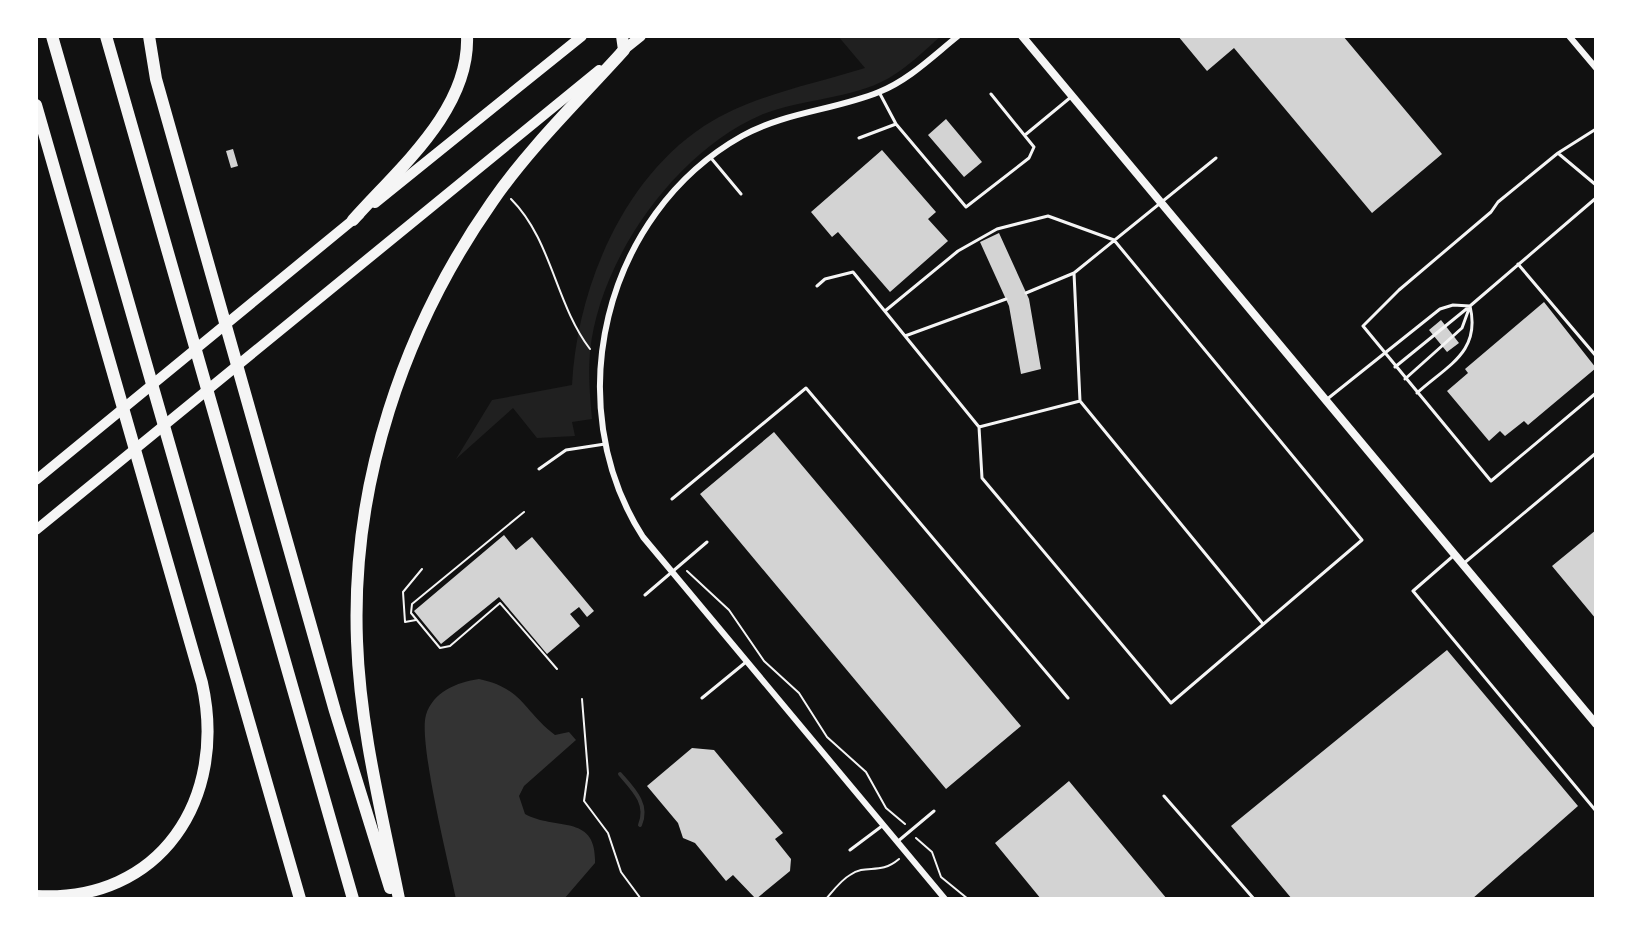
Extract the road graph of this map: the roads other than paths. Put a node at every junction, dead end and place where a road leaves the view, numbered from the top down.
1 (52, 36) edge
2 (106, 36) edge
3 (149, 36) edge
4 (467, 36) edge
5 (582, 36) edge
6 (622, 36) edge
7 (641, 36) edge
8 (958, 36) edge
9 (1022, 36) edge
10 (1569, 36) edge
11 (624, 50) junction
12 (1596, 68) edge
13 (879, 92) junction
14 (991, 94) dead end
15 (1072, 96) junction
16 (36, 105) edge
17 (896, 124) junction
18 (1596, 129) edge
19 (1025, 135) junction
20 (859, 138) dead end
21 (1558, 153) junction
22 (711, 158) junction
23 (1216, 158) dead end
24 (1596, 185) edge
25 (741, 194) dead end
26 (1596, 198) edge
27 (1161, 202) junction
28 (353, 220) junction
29 (1114, 240) junction
30 (1518, 264) junction
31 (1074, 273) junction
32 (817, 286) dead end
33 (1026, 293) dead end
34 (1006, 299) dead end
35 (1470, 306) junction
36 (885, 311) junction
37 (905, 336) junction
38 (1383, 352) junction
39 (1596, 356) edge
40 (1395, 367) junction
41 (1405, 379) junction
42 (1417, 393) junction
43 (1596, 393) edge
44 (1326, 400) junction
45 (1080, 401) junction
46 (979, 427) junction
47 (605, 444) junction
48 (1596, 453) edge
49 (539, 469) dead end
50 (36, 480) edge
51 (672, 499) dead end
52 (36, 530) edge
53 (707, 542) dead end
54 (1455, 555) junction
55 (1463, 564) junction
56 (671, 573) junction
57 (645, 595) dead end
58 (1263, 624) junction
59 (746, 662) junction
60 (702, 698) dead end
61 (1068, 698) dead end
62 (1596, 724) edge
63 (1164, 796) dead end
64 (934, 811) dead end
65 (1596, 811) edge
66 (883, 825) junction
67 (897, 842) junction
68 (850, 850) dead end
69 (36, 896) edge
70 (300, 899) edge
71 (353, 899) edge
72 (396, 899) edge
73 (945, 899) edge
74 (1254, 899) edge

1 - 70 highway
2 - 71 highway
3 - 72 highway
4 - 28 highway
5 - 28 main road
6 - 11 highway
7 - 11 main road
8 - 13 street
9 - 15 street
10 - 12 street
11 - 52 main road
11 - 72 highway
13 - 17 lane
13 - 22 street
14 - 19 lane
15 - 19 lane
15 - 27 street
16 - 69 highway
17 - 19 lane
17 - 20 lane
18 - 21 lane
21 - 24 lane
21 - 38 lane
22 - 25 lane
22 - 47 street
23 - 27 lane
26 - 30 lane
27 - 29 lane
27 - 44 street
28 - 50 main road
29 - 31 lane
29 - 36 lane
29 - 58 lane
30 - 35 lane
30 - 39 lane
31 - 33 lane
31 - 45 lane
32 - 36 lane
34 - 37 lane
35 - 38 lane
35 - 40 lane
35 - 41 lane
35 - 42 lane
36 - 37 lane
37 - 46 lane
38 - 40 lane
38 - 44 lane
40 - 41 lane
41 - 42 lane
42 - 43 lane
44 - 54 street
45 - 46 lane
45 - 58 lane
46 - 58 lane
47 - 49 lane
47 - 56 street
48 - 55 lane
51 - 61 lane
53 - 56 lane
54 - 55 street
54 - 65 lane
55 - 62 street
56 - 57 lane
56 - 59 street
59 - 60 lane
59 - 66 street
63 - 74 lane
64 - 67 lane
66 - 67 street
66 - 68 lane
67 - 73 street

